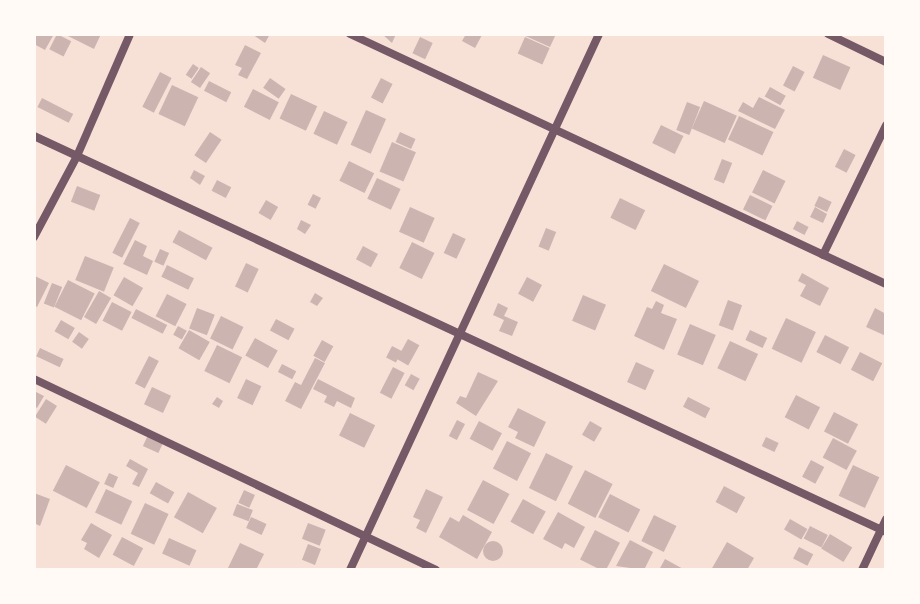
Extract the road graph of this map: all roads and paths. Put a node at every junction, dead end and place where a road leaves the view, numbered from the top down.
1 (130, 34) edge
2 (350, 34) edge
3 (599, 34) edge
4 (828, 34) edge
5 (886, 62) edge
6 (886, 125) edge
7 (554, 129) junction
8 (34, 136) edge
9 (77, 156) junction
10 (34, 237) edge
11 (823, 255) junction
12 (886, 284) edge
13 (459, 333) junction
14 (34, 379) edge
15 (886, 519) edge
16 (884, 531) edge
17 (365, 537) junction
18 (350, 570) edge
19 (436, 570) edge
20 (862, 570) edge

1 - 9 street
2 - 7 street
3 - 7 street
4 - 5 street
6 - 11 street
7 - 11 street
7 - 13 street
8 - 9 street
9 - 10 street
9 - 13 street
11 - 12 street
13 - 16 street
13 - 17 street
14 - 17 street
15 - 16 street
16 - 20 street
17 - 18 street
17 - 19 street

